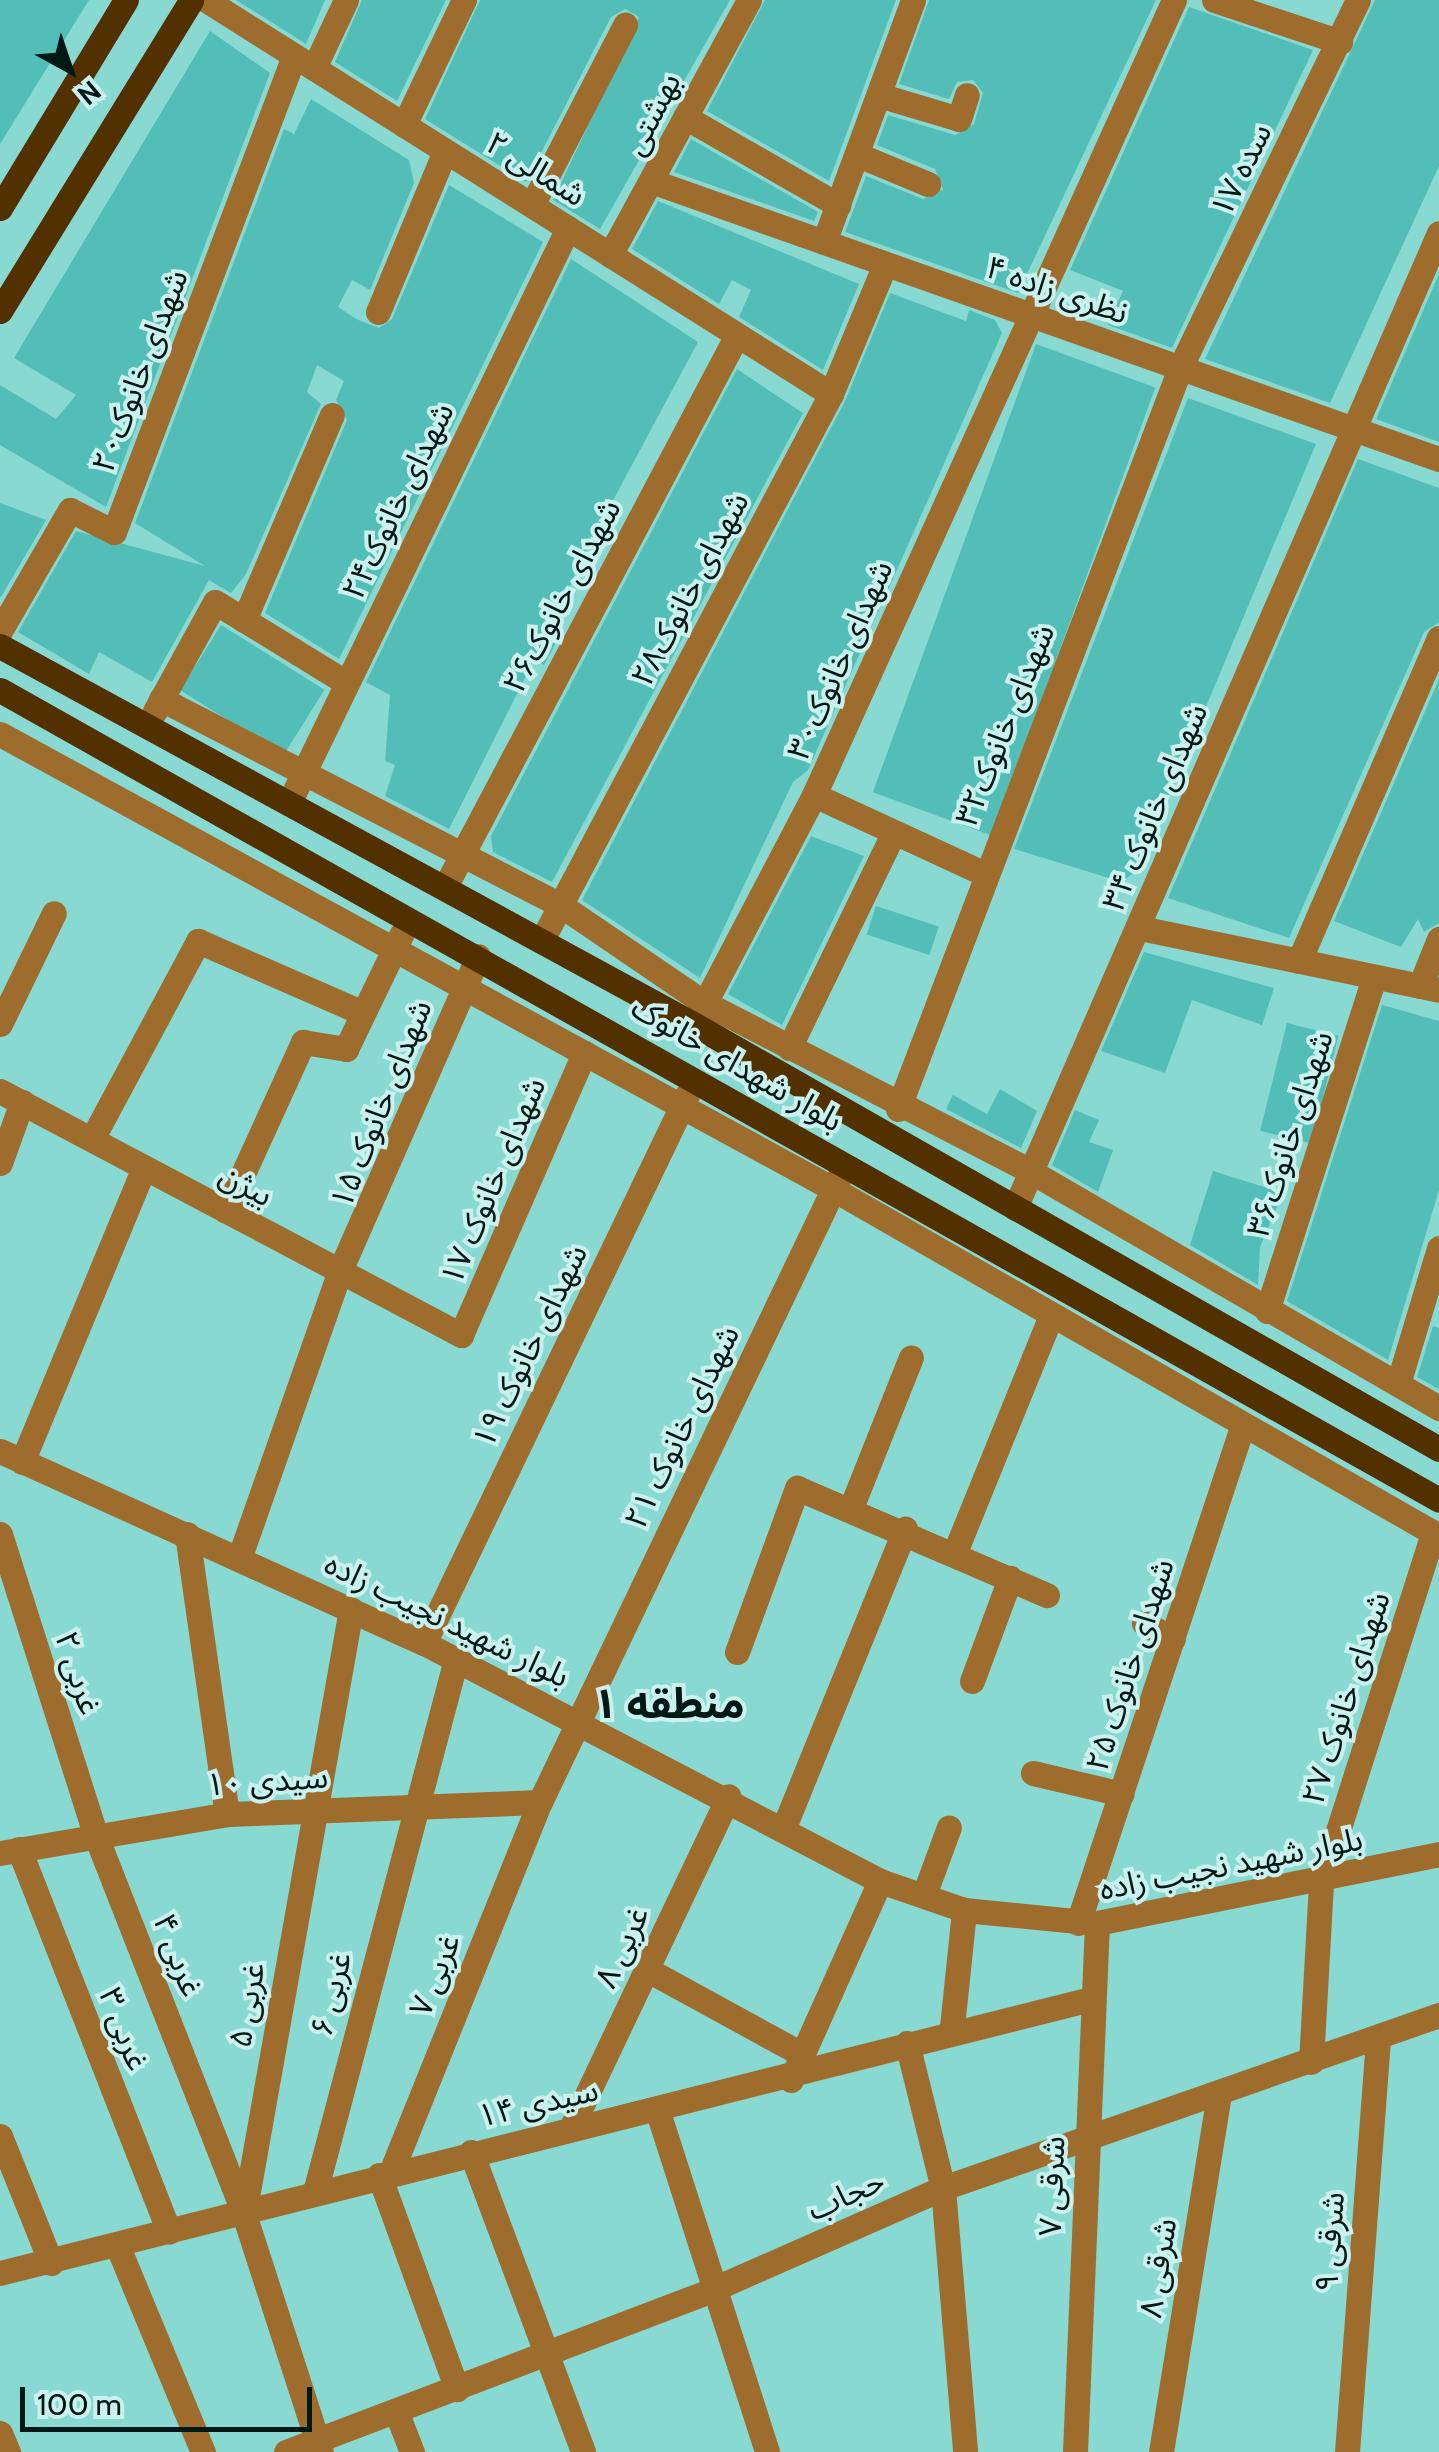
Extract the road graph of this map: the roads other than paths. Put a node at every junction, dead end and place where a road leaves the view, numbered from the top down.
1 (126, 0) edge
2 (190, 0) edge
3 (206, 0) edge
4 (346, 0) edge
5 (464, 0) edge
6 (748, 0) edge
7 (912, 0) edge
8 (1174, 0) edge
9 (1214, 0) edge
10 (1358, 0) edge
11 (625, 26) dead end
12 (1340, 42) junction
13 (304, 62) junction
14 (968, 95) dead end
15 (882, 96) junction
16 (685, 117) junction
17 (404, 125) junction
18 (445, 151) junction
19 (858, 155) junction
20 (654, 182) junction
21 (928, 184) dead end
22 (532, 206) junction
23 (838, 206) junction
24 (0, 208) edge
25 (568, 228) junction
26 (1439, 233) edge
27 (824, 242) junction
28 (610, 255) junction
29 (885, 264) junction
30 (0, 311) edge
31 (378, 312) dead end
32 (1032, 316) junction
33 (738, 335) junction
34 (1180, 368) junction
35 (831, 394) junction
36 (332, 415) dead end
37 (1350, 428) junction
38 (1439, 459) edge
39 (244, 620) junction
40 (0, 630) edge
41 (1439, 638) edge
42 (0, 646) edge
43 (345, 682) junction
44 (0, 690) edge
45 (161, 700) junction
46 (149, 725) junction
47 (0, 734) edge
48 (301, 771) junction
49 (814, 796) junction
50 (289, 803) junction
51 (891, 838) junction
52 (461, 856) junction
53 (981, 872) junction
54 (445, 887) junction
55 (559, 904) junction
56 (54, 913) dead end
57 (409, 917) junction
58 (1140, 928) junction
59 (542, 940) junction
60 (1439, 940) edge
61 (394, 950) junction
62 (478, 956) junction
63 (1299, 961) junction
64 (1374, 977) junction
65 (464, 988) junction
66 (1430, 988) edge
67 (363, 1013) junction
68 (698, 1013) junction
69 (0, 1024) edge
70 (789, 1048) junction
71 (584, 1053) junction
72 (696, 1078) junction
73 (11, 1097) edge
74 (681, 1108) junction
75 (898, 1109) junction
76 (92, 1140) junction
77 (0, 1163) edge
78 (846, 1163) junction
79 (144, 1167) junction
80 (1030, 1171) junction
81 (833, 1189) junction
82 (1015, 1208) junction
83 (226, 1210) junction
84 (943, 1220) junction
85 (930, 1245) junction
86 (1439, 1248) edge
87 (340, 1273) junction
88 (1267, 1311) junction
89 (1051, 1315) junction
90 (461, 1335) joint
91 (1164, 1346) junction
92 (911, 1356) dead end
93 (1148, 1372) junction
94 (1398, 1384) junction
95 (1439, 1408) edge
96 (1242, 1427) junction
97 (1439, 1449) edge
98 (11, 1456) edge
99 (1384, 1470) junction
100 (1368, 1496) junction
101 (1439, 1500) edge
102 (851, 1508) junction
103 (905, 1529) junction
104 (0, 1534) edge
105 (188, 1534) junction
106 (1436, 1534) edge
107 (955, 1552) junction
108 (240, 1556) junction
109 (1010, 1578) junction
110 (1047, 1594) dead end
111 (351, 1609) junction
112 (1144, 1623) dead end
113 (1173, 1638) junction
114 (424, 1643) junction
115 (737, 1652) dead end
116 (456, 1663) junction
117 (972, 1680) dead end
118 (578, 1720) junction
119 (1032, 1773) dead end
120 (1122, 1794) junction
121 (729, 1796) junction
122 (540, 1802) junction
123 (315, 1808) junction
124 (411, 1812) junction
125 (227, 1814) junction
126 (784, 1827) junction
127 (949, 1827) dead end
128 (94, 1831) junction
129 (10, 1851) edge
130 (1439, 1854) edge
131 (880, 1881) junction
132 (1321, 1884) junction
133 (924, 1895) junction
134 (964, 1910) junction
135 (1088, 1923) junction
136 (648, 1970) junction
137 (1091, 1999) junction
138 (1439, 2016) edge
139 (952, 2027) junction
140 (1378, 2036) junction
141 (907, 2042) junction
142 (798, 2052) junction
143 (1311, 2062) junction
144 (791, 2080) junction
145 (1219, 2095) junction
146 (657, 2110) junction
147 (572, 2126) junction
148 (0, 2136) edge
149 (1086, 2141) junction
150 (471, 2152) junction
151 (385, 2174) junction
152 (942, 2188) junction
153 (316, 2192) junction
154 (244, 2214) junction
155 (169, 2232) junction
156 (118, 2247) junction
157 (51, 2262) junction
158 (0, 2274) edge
159 (709, 2291) junction
160 (547, 2354) junction
161 (457, 2389) junction
162 (396, 2411) junction
163 (0, 2433) edge
164 (319, 2446) edge
165 (8, 2452) edge
166 (203, 2452) edge
167 (286, 2452) edge
168 (412, 2452) edge
169 (584, 2452) edge
170 (767, 2452) edge
171 (965, 2452) edge
172 (1075, 2452) edge
173 (1161, 2452) edge
174 (1347, 2452) edge

1 - 24 main road
2 - 30 main road
3 - 13 street, شمالی ۲
4 - 13 street
5 - 17 street
6 - 16 street, بهشتی
7 - 15 street
8 - 32 street, شهدای خانوک۳۰
9 - 12 street
10 - 12 street, سده ۱۷
11 - 22 street
12 - 34 street, سده ۱۷
13 - 17 street, شمالی ۲
13 - 40 street, شهدای خانوک۲۰
14 - 15 street
15 - 19 street
16 - 20 street, بهشتی
16 - 23 street
17 - 18 street, شمالی ۲
18 - 22 street, شمالی ۲
18 - 31 street
19 - 21 street
19 - 23 street
20 - 27 street, نظری زاده ۴
20 - 28 street, بهشتی
22 - 25 street, شمالی ۲
23 - 27 street
25 - 28 street, شمالی ۲
25 - 43 street, شهدای خانوک۲۴
26 - 37 street, ۳۴ شهدای خانوک
27 - 29 street, نظری زاده ۴
28 - 33 street, شمالی ۲
29 - 32 street, نظری زاده ۴
29 - 35 street, شهدای خانوک۲۸
32 - 34 street, نظری زاده ۴
32 - 49 street, شهدای خانوک۳۰
33 - 35 street, شمالی ۲
33 - 52 street, شهدای خانوک۲۶
34 - 37 street, نظری زاده ۴
34 - 53 street, شهدای خانوک۳۲
35 - 55 street, شهدای خانوک۲۸
36 - 39 street
37 - 38 street, نظری زاده ۴
37 - 58 street, ۳۴ شهدای خانوک
39 - 43 street
39 - 45 street
41 - 63 street
42 - 46 main road, بلوار شهدای خانوک
43 - 48 street, شهدای خانوک۲۴
44 - 57 main road, بلوار شهدای خانوک
45 - 46 street
45 - 48 street
46 - 50 main road, بلوار شهدای خانوک
47 - 61 street
48 - 50 street, شهدای خانوک۲۴
48 - 52 street
49 - 51 street
49 - 68 street, شهدای خانوک۳۰
50 - 54 main road, بلوار شهدای خانوک
51 - 53 street
51 - 70 street
52 - 54 street, شهدای خانوک۲۶
52 - 55 street
53 - 75 street, شهدای خانوک۳۲
54 - 59 main road, بلوار شهدای خانوک
55 - 59 street, شهدای خانوک۲۸
55 - 68 street
56 - 69 street
57 - 61 street
57 - 62 main road, بلوار شهدای خانوک
58 - 63 street
58 - 80 street, ۳۴ شهدای خانوک
59 - 68 main road, بلوار شهدای خانوک
60 - 66 street
61 - 65 street
61 - 67 street
62 - 65 street, شهدای خانوک ۱۵
62 - 72 main road, بلوار شهدای خانوک
63 - 64 street
64 - 66 street
64 - 88 street, شهدای خانوک۳۶
65 - 71 street
65 - 87 street, شهدای خانوک ۱۵
67 - 76 street
67 - 83 street
68 - 70 street
68 - 82 main road, بلوار شهدای خانوک
70 - 75 street
71 - 74 street
71 - 90 street, شهدای خانوک ۱۷
72 - 74 street, شهدای خانوک ۱۹
72 - 78 main road, بلوار شهدای خانوک
73 - 76 street, بیژن
73 - 77 street
74 - 81 street
74 - 114 street, شهدای خانوک ۱۹
75 - 80 street
76 - 79 street, بیژن
78 - 81 street, شهدای خانوک ۲۱
78 - 84 main road, بلوار شهدای خانوک
79 - 83 street, بیژن
79 - 98 street
80 - 82 street, ۳۴ شهدای خانوک
80 - 88 street
81 - 85 street
81 - 118 street, شهدای خانوک ۲۱
82 - 97 main road, بلوار شهدای خانوک
83 - 87 street, بیژن
84 - 85 street
84 - 91 main road, بلوار شهدای خانوک
85 - 89 street
86 - 94 street
87 - 90 street, بیژن
87 - 108 street, شهدای خانوک ۱۵
88 - 94 street
89 - 93 street
89 - 107 street
91 - 93 street
91 - 99 main road, بلوار شهدای خانوک
92 - 102 street
93 - 96 street
94 - 95 street
96 - 100 street
96 - 113 street, شهدای خانوک ۲۵
98 - 105 street, بلوار شهید نجیب زاده
99 - 100 street
99 - 101 main road, بلوار شهدای خانوک
100 - 106 street
102 - 103 street
102 - 115 street
103 - 107 street
103 - 126 street
104 - 128 street, غربی ۲
105 - 108 street, بلوار شهید نجیب زاده
105 - 125 street
106 - 132 street, شهدای خانوک ۲۷
107 - 109 street
108 - 111 street, بلوار شهید نجیب زاده
109 - 110 street
109 - 117 street
111 - 114 street, بلوار شهید نجیب زاده
111 - 123 street
112 - 113 street
113 - 120 street, شهدای خانوک ۲۵
114 - 116 street, بلوار شهید نجیب زاده
116 - 118 street, بلوار شهید نجیب زاده
116 - 124 street
118 - 121 street, بلوار شهید نجیب زاده
118 - 122 street
119 - 120 street
120 - 135 street, شهدای خانوک ۲۵
121 - 126 street, بلوار شهید نجیب زاده
121 - 136 street, غربی ۸
122 - 124 street, سیدی ۱۰
122 - 151 street, غربی ۷
123 - 124 street, سیدی ۱۰
123 - 125 street, سیدی ۱۰
123 - 154 street, غربی ۵
124 - 153 street, غربی ۶
125 - 128 street, سیدی ۱۰
126 - 131 street, بلوار شهید نجیب زاده
127 - 133 street
128 - 129 street, سیدی ۱۰
128 - 154 street, غربی ۴
129 - 155 street, غربی ۳
130 - 132 street, بلوار شهید نجیب زاده
131 - 133 street, بلوار شهید نجیب زاده
131 - 142 street
132 - 135 street, بلوار شهید نجیب زاده
132 - 143 street, شهدای خانوک ۲۷
133 - 134 street, بلوار شهید نجیب زاده
134 - 135 street, بلوار شهید نجیب زاده
134 - 139 street
135 - 137 street, شرقی ۷
136 - 142 street
136 - 147 street, غربی ۸
137 - 139 street, سیدی ۱۴
137 - 149 street, شرقی ۷
138 - 140 street, حجاب
139 - 141 street, سیدی ۱۴
140 - 143 street, حجاب
140 - 174 street, شرقی ۹
141 - 144 street, سیدی ۱۴
141 - 152 street
142 - 144 street
143 - 145 street, حجاب
144 - 146 street, سیدی ۱۴
145 - 149 street, حجاب
145 - 173 street, شرقی ۸
146 - 147 street, سیدی ۱۴
146 - 159 street
147 - 150 street, سیدی ۱۴
148 - 157 street
149 - 152 street, حجاب
149 - 172 street, شرقی ۷
150 - 151 street, سیدی ۱۴
150 - 160 street
151 - 153 street, سیدی ۱۴
151 - 161 street
152 - 159 street, حجاب
152 - 171 street
153 - 154 street, سیدی ۱۴
154 - 155 street, سیدی ۱۴
154 - 164 street, غربی ۴
155 - 156 street, سیدی ۱۴
156 - 157 street, سیدی ۱۴
156 - 166 street
157 - 158 street, سیدی ۱۴
159 - 160 street, حجاب
159 - 170 street
160 - 161 street, حجاب
160 - 169 street
161 - 162 street, حجاب
162 - 164 street, حجاب
162 - 168 street
163 - 165 street
164 - 167 street, حجاب

